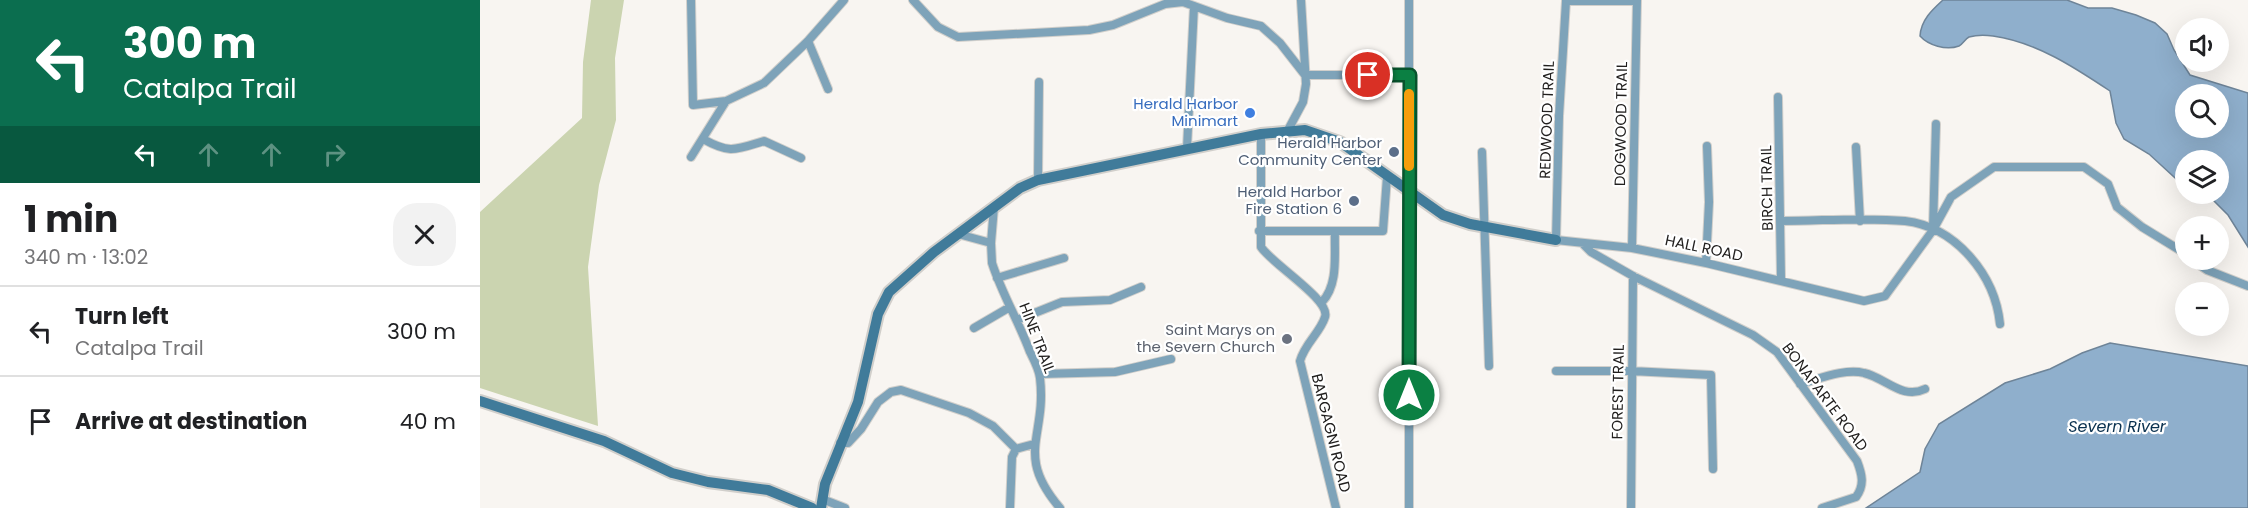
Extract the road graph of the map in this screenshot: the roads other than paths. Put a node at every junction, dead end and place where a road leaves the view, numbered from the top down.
1 (692, 0) edge
2 (844, 0) edge
3 (913, 0) edge
4 (1301, 0) edge
5 (1409, 0) edge
6 (1637, 0) edge
7 (1566, 1) edge
8 (1194, 6) junction
9 (808, 41) junction
10 (1305, 75) junction
11 (1410, 75) junction
12 (1039, 82) dead end
13 (828, 89) dead end
14 (1778, 97) dead end
15 (726, 101) junction
16 (1936, 124) dead end
17 (1284, 130) junction
18 (1261, 134) junction
19 (703, 139) junction
20 (1707, 146) dead end
21 (1856, 147) dead end
22 (1187, 148) junction
23 (1482, 152) dead end
24 (691, 157) dead end
25 (801, 158) dead end
26 (1387, 177) junction
27 (1038, 180) junction
28 (1409, 194) junction
29 (994, 207) junction
30 (1781, 221) junction
31 (1860, 221) junction
32 (1482, 226) junction
33 (1933, 230) junction
34 (1259, 231) junction
35 (1335, 231) junction
36 (958, 234) junction
37 (1556, 240) junction
38 (991, 243) junction
39 (1582, 243) junction
40 (1632, 248) junction
41 (2175, 248) edge
42 (1064, 258) dead end
43 (1706, 263) junction
44 (2207, 270) edge
45 (1633, 276) junction
46 (997, 278) junction
47 (1781, 279) junction
48 (2248, 286) edge
49 (1141, 287) dead end
50 (1322, 302) junction
51 (1010, 307) junction
52 (1017, 320) junction
53 (2000, 324) dead end
54 (974, 328) dead end
55 (1171, 359) dead end
56 (1489, 366) dead end
57 (1556, 371) dead end
58 (1631, 371) junction
59 (1040, 374) junction
60 (1800, 384) junction
61 (1925, 389) dead end
62 (480, 401) edge
63 (840, 443) junction
64 (1034, 444) junction
65 (1016, 449) junction
66 (1713, 469) dead end
67 (822, 504) edge
68 (812, 508) edge
69 (845, 508) edge
70 (1010, 508) edge
71 (1060, 508) edge
72 (1336, 508) edge
73 (1409, 508) edge
74 (1631, 508) edge
75 (1822, 508) edge

1 - 15 street
2 - 9 street
3 - 8 street
4 - 10 street
5 - 11 street
6 - 7 street
6 - 40 street, DOGWOOD TRAIL
7 - 37 street, REDWOOD TRAIL
8 - 10 street
8 - 22 street
9 - 13 street
9 - 15 street
10 - 11 street
10 - 17 street
11 - 28 street
12 - 27 street
14 - 30 street, BIRCH TRAIL
15 - 19 street
16 - 33 street
17 - 18 street, HALL ROAD
17 - 26 street, HALL ROAD
18 - 22 street, HALL ROAD
18 - 34 street
19 - 24 street
19 - 25 street
20 - 43 street
21 - 31 street
22 - 27 street, HALL ROAD
23 - 32 street
26 - 28 street, HALL ROAD
26 - 35 street
27 - 29 street, HALL ROAD
28 - 32 street, HALL ROAD
28 - 73 street
29 - 36 street, HALL ROAD
29 - 38 street, HINE TRAIL
30 - 31 street
30 - 47 street, BIRCH TRAIL
31 - 33 street
32 - 37 street, HALL ROAD
32 - 56 street
33 - 41 street, HALL ROAD
33 - 47 street, HALL ROAD
33 - 53 street
34 - 35 street
34 - 50 street
35 - 50 street, BARGAGNI ROAD
36 - 38 street
36 - 63 street, HALL ROAD
37 - 39 street, HALL ROAD
38 - 46 street, HINE TRAIL
39 - 40 street, HALL ROAD
39 - 45 street, BONAPARTE ROAD
40 - 43 street, HALL ROAD
42 - 46 street
43 - 47 street, HALL ROAD
44 - 48 street
45 - 58 street, FOREST TRAIL
45 - 60 street, BONAPARTE ROAD
46 - 51 street, HINE TRAIL
49 - 52 street
50 - 72 street, BARGAGNI ROAD
51 - 52 street, HINE TRAIL
51 - 54 street
52 - 59 street, HINE TRAIL
55 - 59 street
57 - 58 street
58 - 66 street
58 - 74 street, FOREST TRAIL
59 - 64 street, HINE TRAIL
60 - 61 street
60 - 75 street, BONAPARTE ROAD
62 - 68 street
63 - 65 street
63 - 67 street, HALL ROAD
64 - 65 street
64 - 71 street, HINE TRAIL
65 - 70 street
67 - 69 street

